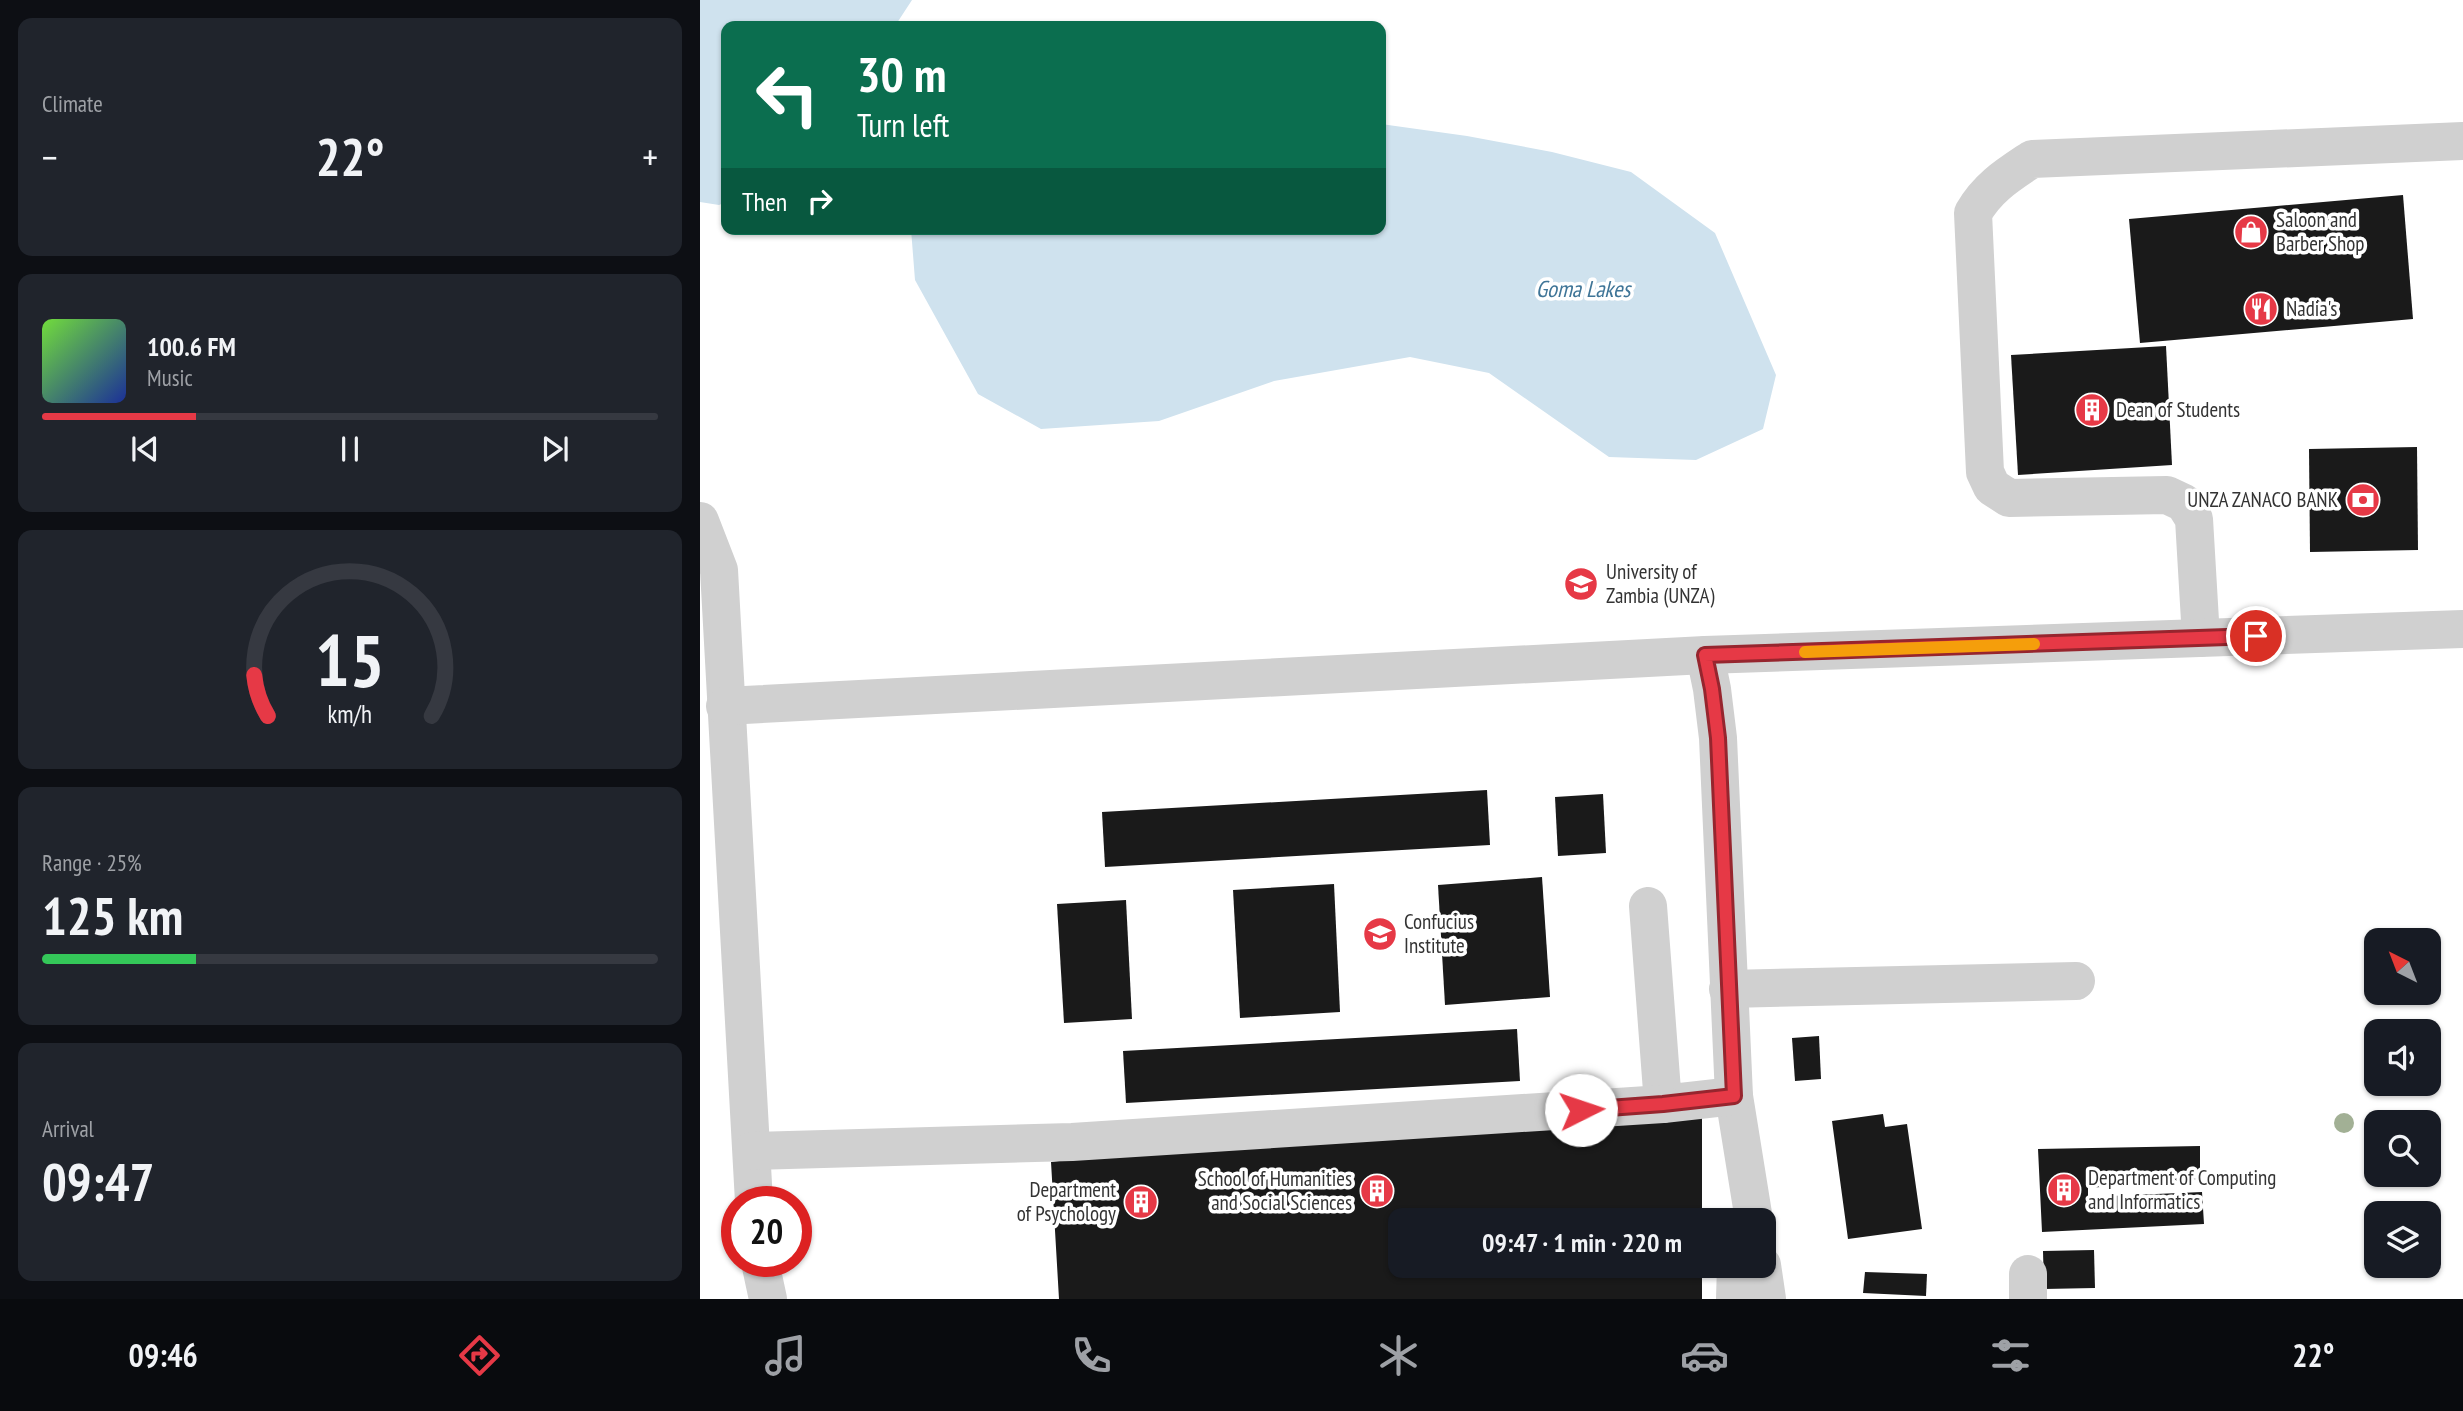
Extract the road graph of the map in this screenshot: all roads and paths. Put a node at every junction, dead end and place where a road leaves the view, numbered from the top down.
1 (2463, 141) edge
2 (700, 521) edge
3 (2463, 629) edge
4 (2201, 638) junction
5 (1705, 655) junction
6 (725, 706) junction
7 (1648, 906) dead end
8 (2076, 981) dead end
9 (1728, 989) junction
10 (1734, 1096) junction
11 (1663, 1104) junction
12 (1742, 1145) junction
13 (752, 1151) junction
14 (753, 1186) edge
15 (1739, 1208) edge
16 (1752, 1208) edge
17 (758, 1277) edge
18 (762, 1277) edge
19 (1736, 1278) edge
20 (1764, 1278) edge
21 (758, 1299) edge
22 (768, 1299) edge
23 (1735, 1299) edge
24 (1768, 1299) edge

1 - 4 lane
2 - 6 lane
3 - 4 lane
4 - 5 lane
5 - 6 lane
5 - 9 lane
6 - 13 lane
7 - 11 lane
8 - 9 lane
9 - 10 lane
10 - 11 lane
10 - 12 lane
11 - 13 lane
12 - 15 lane
12 - 16 lane
13 - 14 lane
17 - 21 lane
18 - 22 lane
19 - 23 lane
20 - 24 lane

